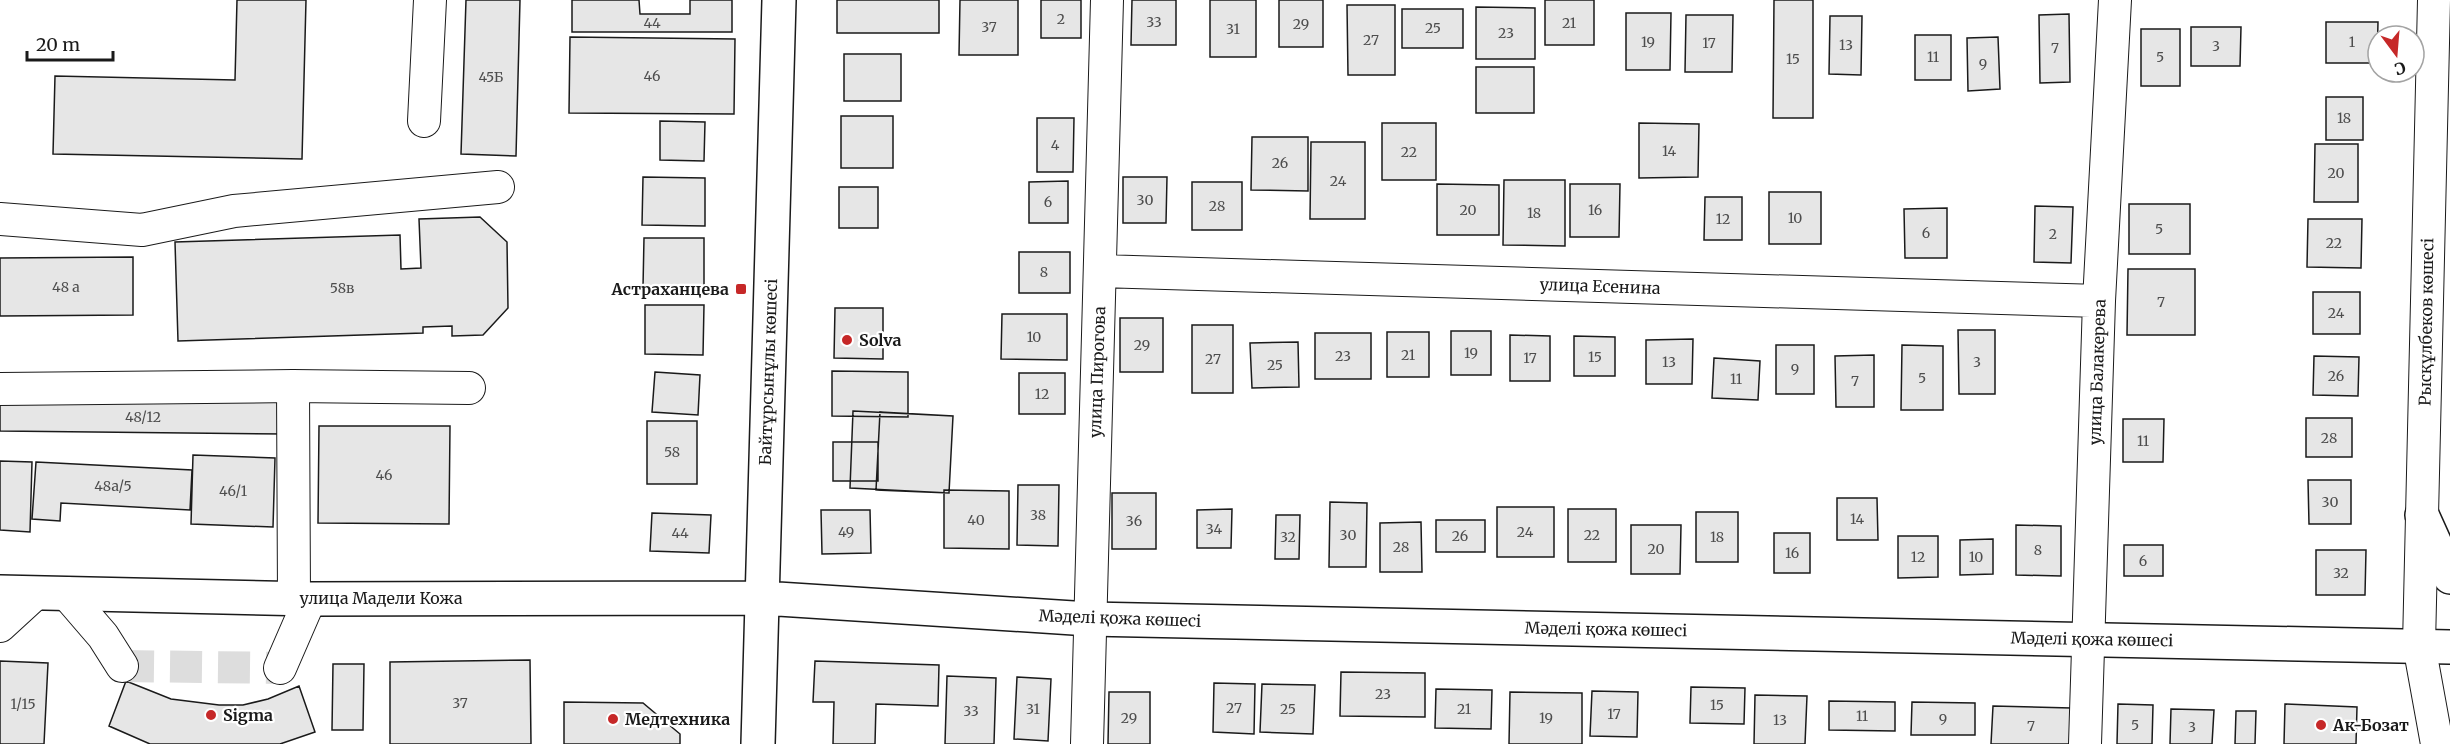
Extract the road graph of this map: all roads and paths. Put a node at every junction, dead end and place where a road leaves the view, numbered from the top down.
1 (430, 0) edge
2 (779, 0) edge
3 (1107, 0) edge
4 (2115, 0) edge
5 (2434, 0) edge
6 (424, 121) dead end
7 (498, 187) dead end
8 (0, 219) edge
9 (1100, 271) junction
10 (2100, 301) junction
11 (293, 386) junction
12 (469, 388) dead end
13 (0, 389) edge
14 (2422, 515) junction
15 (2450, 577) edge
16 (0, 592) edge
17 (51, 593) junction
18 (302, 598) junction
19 (762, 598) junction
20 (1089, 619) junction
21 (0, 626) edge
22 (2088, 639) junction
23 (2434, 646) edge
24 (122, 666) dead end
25 (280, 668) dead end
26 (758, 744) edge
27 (1087, 744) edge
28 (2085, 744) edge
29 (2437, 744) edge

1 - 6 street
2 - 19 main road, Байтұрсынұлы көшесі
3 - 9 street, улица Пирогова
4 - 10 street, улица Балакерева
5 - 14 street, Рысқұлбеков көшесі
7 - 8 street
9 - 10 street, улица Есенина
9 - 20 street, улица Пирогова
10 - 22 street, улица Балакерева
11 - 12 street
11 - 13 street
11 - 18 street
14 - 15 main road
14 - 23 street, Рысқұлбеков көшесі
16 - 17 main road, улица Мадели Кожа
17 - 18 main road, улица Мадели Кожа
17 - 21 street
17 - 24 street
18 - 19 main road, улица Мадели Кожа
18 - 25 street
19 - 20 main road, Мәделі қожа көшесі
19 - 26 main road, Байтұрсынұлы көшесі
20 - 22 main road, Мәделі қожа көшесі
20 - 27 street, улица Пирогова
22 - 23 main road, Мәделі қожа көшесі
22 - 28 street, улица Балакерева
23 - 29 street, Рысқұлбеков көшесі

